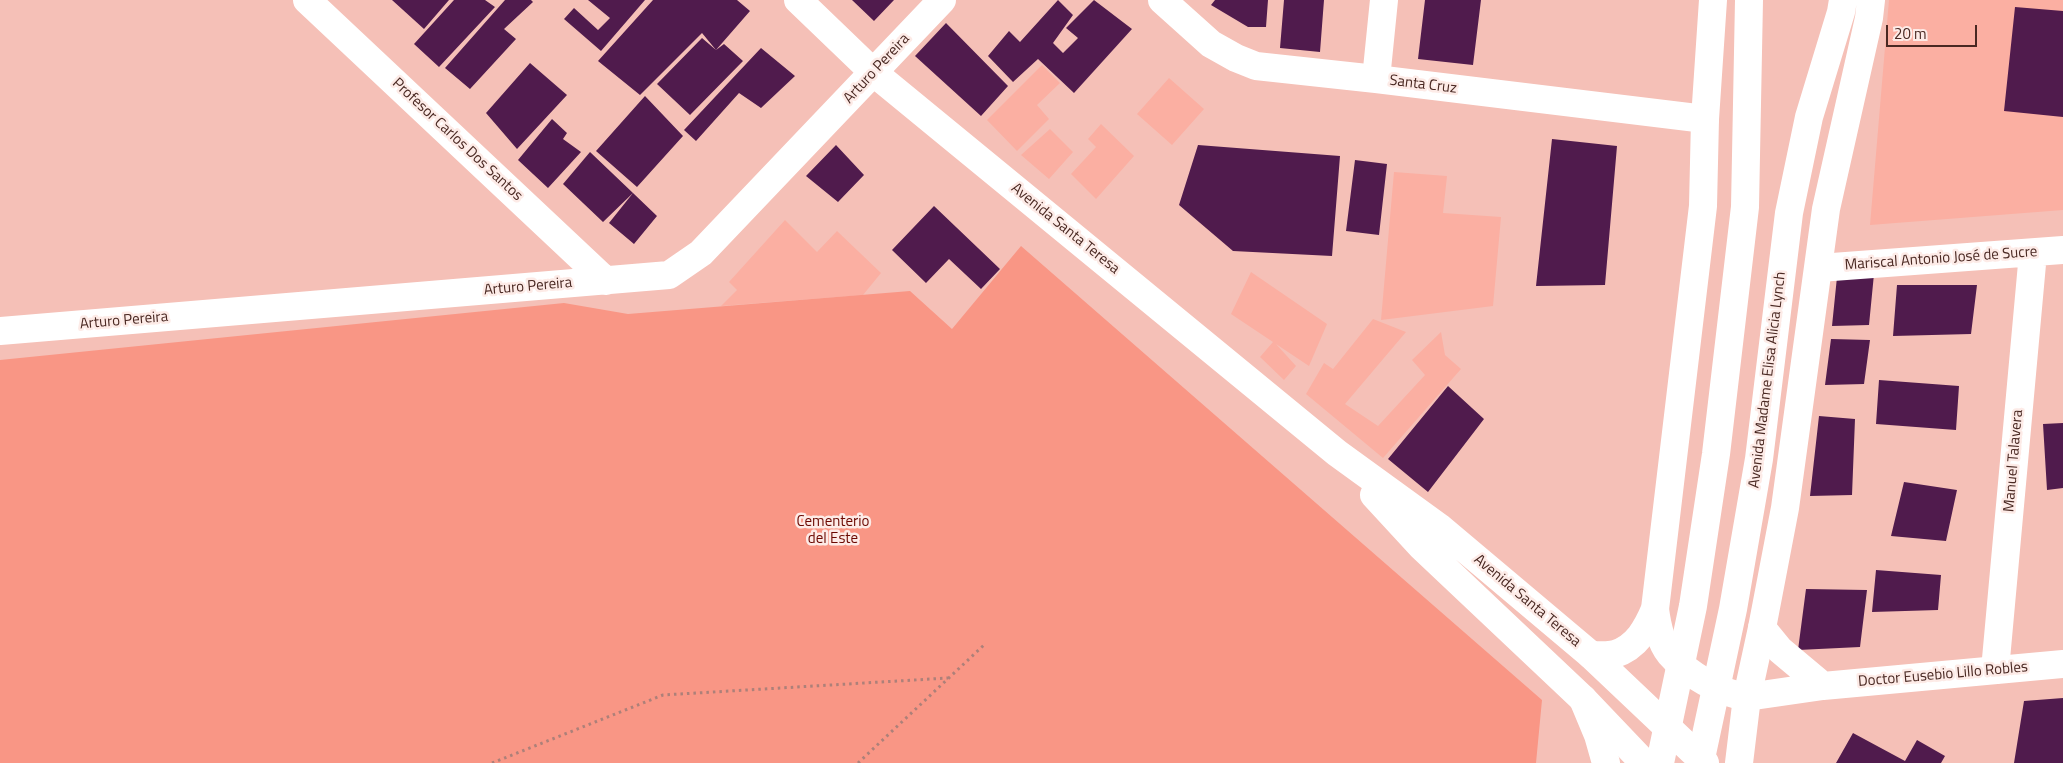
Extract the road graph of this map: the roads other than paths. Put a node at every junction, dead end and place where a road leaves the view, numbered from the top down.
1 (307, 0) edge
2 (798, 0) edge
3 (942, 0) edge
4 (1162, 0) edge
5 (1384, 0) edge
6 (1713, 0) edge
7 (1749, 0) edge
8 (1871, 0) edge
9 (1842, 6) edge
10 (874, 72) junction
11 (1376, 79) junction
12 (1705, 119) junction
13 (2063, 250) edge
14 (2033, 253) junction
15 (1819, 268) junction
16 (606, 281) junction
17 (0, 332) edge
18 (1336, 453) junction
19 (1655, 610) junction
20 (1762, 628) junction
21 (1591, 655) junction
22 (2063, 664) edge
23 (1995, 670) junction
24 (1823, 686) junction
25 (1747, 697) junction
26 (1583, 699) junction
27 (1606, 763) edge
28 (1644, 763) edge
29 (1660, 763) edge
30 (1700, 763) edge
31 (1705, 763) edge
32 (1739, 763) edge

1 - 16 main road, Profesor Carlos Dos Santos
2 - 10 main road, Avenida Santa Teresa
3 - 10 main road, Arturo Pereira
4 - 11 main road, Santa Cruz
5 - 11 main road
6 - 12 main road
7 - 29 main road
8 - 15 main road
9 - 30 main road, Avenida Madame Elisa Alicia Lynch
10 - 16 main road, Arturo Pereira
10 - 18 main road, Avenida Santa Teresa
11 - 12 main road, Santa Cruz
12 - 19 main road
13 - 14 main road, Mariscal Antonio José de Sucre
14 - 15 main road, Mariscal Antonio José de Sucre
14 - 23 main road, Manuel Talavera
15 - 20 main road
16 - 17 main road, Arturo Pereira
18 - 21 main road, Avenida Santa Teresa
18 - 26 main road, Avenida Santa Teresa
19 - 21 main road
19 - 25 main road
20 - 24 main road
20 - 25 main road
21 - 31 main road, Avenida Santa Teresa
22 - 23 main road, Doctor Eusebio Lillo Robles
23 - 24 main road, Doctor Eusebio Lillo Robles
24 - 25 main road, Doctor Eusebio Lillo Robles
25 - 32 main road
26 - 27 main road
26 - 28 main road, Avenida Santa Teresa

